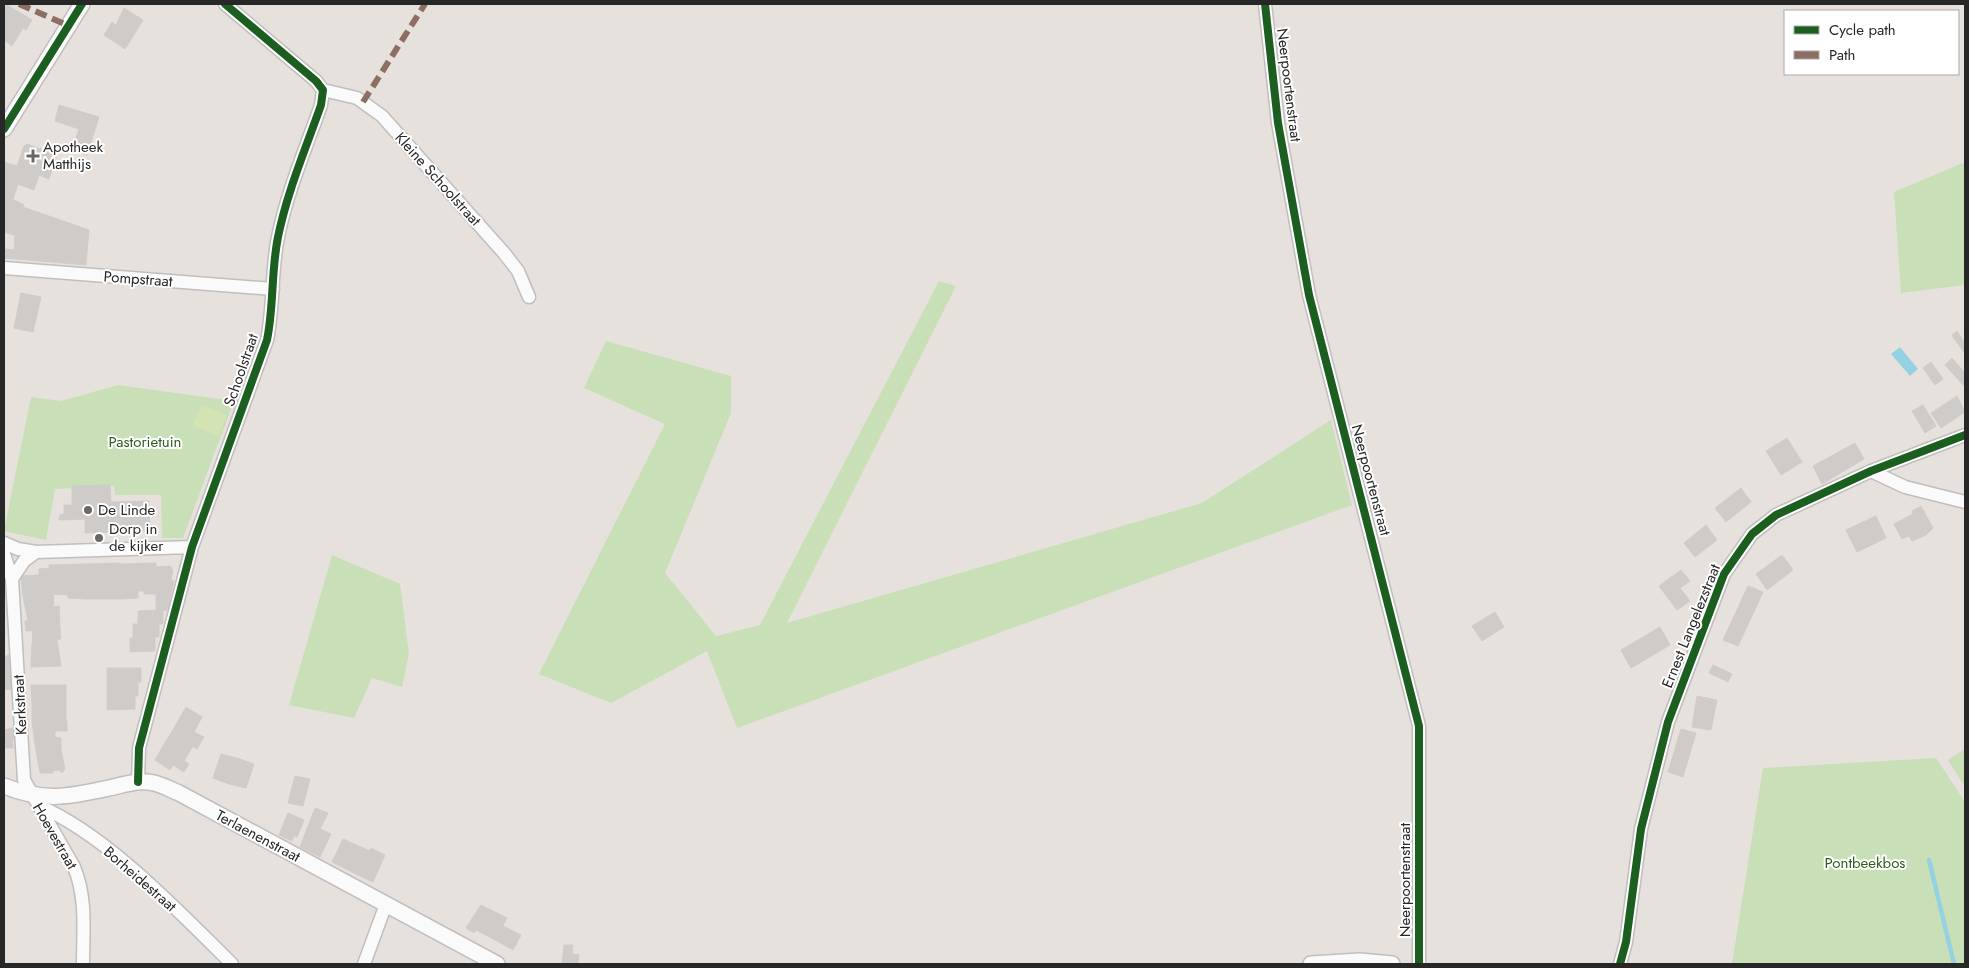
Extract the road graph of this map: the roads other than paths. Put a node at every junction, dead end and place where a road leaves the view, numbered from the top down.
1 (82, 4) edge
2 (225, 4) edge
3 (1265, 4) edge
4 (323, 90) junction
5 (4, 130) edge
6 (4, 268) edge
7 (273, 289) junction
8 (529, 297) dead end
9 (1965, 435) edge
10 (1871, 471) junction
11 (1965, 502) edge
12 (4, 542) edge
13 (192, 546) junction
14 (36, 552) junction
15 (4, 554) edge
16 (12, 579) junction
17 (138, 782) junction
18 (4, 786) edge
19 (36, 801) junction
20 (386, 904) junction
21 (83, 964) edge
22 (232, 964) edge
23 (364, 964) edge
24 (497, 964) edge
25 (1311, 964) edge
26 (1392, 964) edge
27 (1419, 964) edge
28 (1620, 964) edge

1 - 5 street
2 - 4 street
3 - 27 street, Neerpoortenstraat
4 - 7 street, Schoolstraat
4 - 8 street, Kleine Schoolstraat
6 - 7 street, Pompstraat
7 - 13 street, Schoolstraat
9 - 10 street, Ernest Langelezstraat
10 - 11 street
10 - 28 street, Ernest Langelezstraat
12 - 14 street
13 - 14 street
13 - 17 street, Schoolstraat
14 - 16 street
15 - 16 street, Kerkstraat
16 - 19 street, Kerkstraat
17 - 19 street, Terlaenenstraat
17 - 20 street, Terlaenenstraat
18 - 19 street, Terlaenenstraat
19 - 21 street, Hoevestraat
19 - 22 street, Borheidestraat
20 - 23 street
20 - 24 street, Terlaenenstraat
25 - 26 street

